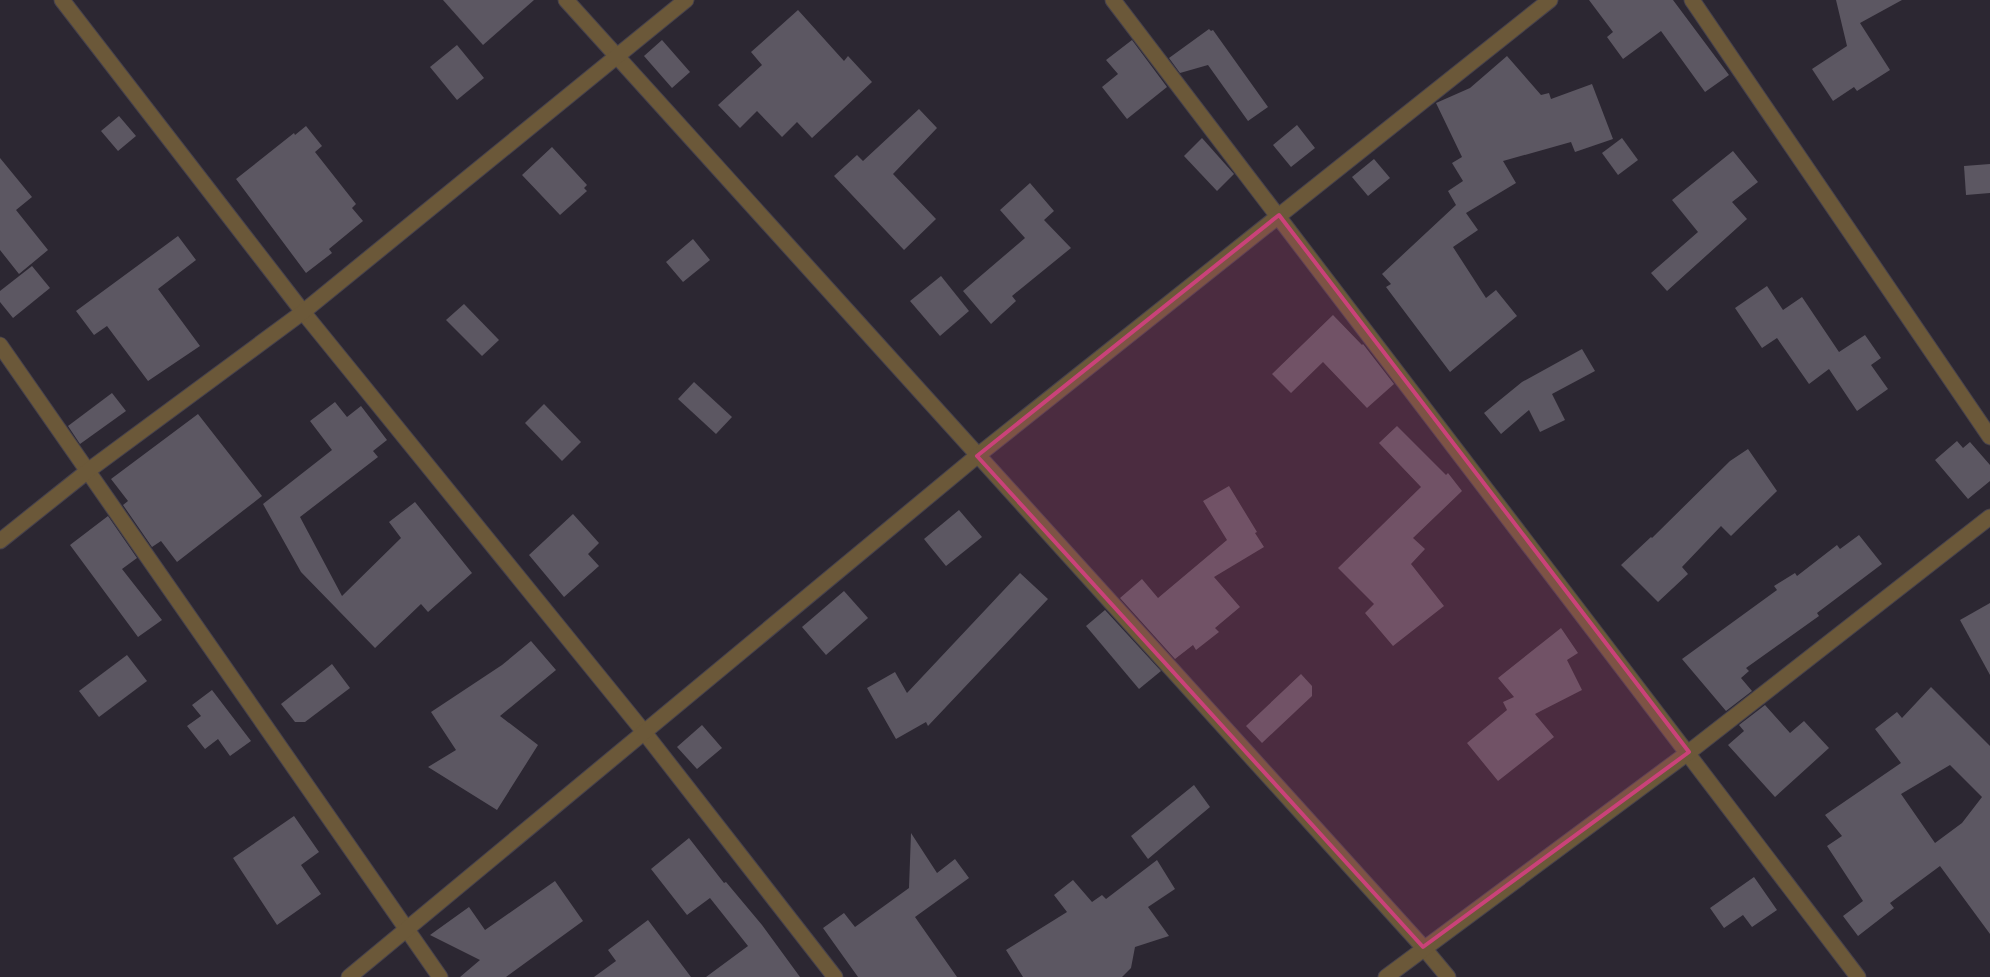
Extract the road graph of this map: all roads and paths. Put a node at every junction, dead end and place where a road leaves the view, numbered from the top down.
1 (62, 0) edge
2 (566, 0) edge
3 (686, 0) edge
4 (1113, 0) edge
5 (1550, 0) edge
6 (1692, 0) edge
7 (617, 57) junction
8 (1279, 215) junction
9 (303, 312) junction
10 (0, 345) edge
11 (1990, 437) edge
12 (977, 456) junction
13 (89, 470) junction
14 (1990, 517) edge
15 (0, 541) edge
16 (644, 732) junction
17 (1689, 752) junction
18 (406, 931) junction
19 (1423, 947) junction
20 (349, 977) edge
21 (440, 977) edge
22 (835, 977) edge
23 (1386, 977) edge
24 (1448, 977) edge
25 (1858, 977) edge

1 - 9 street
2 - 7 street
3 - 7 street
4 - 8 street
5 - 8 street
6 - 11 street
7 - 9 street
7 - 12 street
8 - 12 street
8 - 17 street
9 - 13 street
9 - 16 street
10 - 13 street
12 - 16 street
12 - 19 street
13 - 15 street
13 - 18 street
14 - 17 street
16 - 18 street
16 - 22 street
17 - 19 street
17 - 25 street
18 - 20 street
18 - 21 street
19 - 23 street
19 - 24 street

